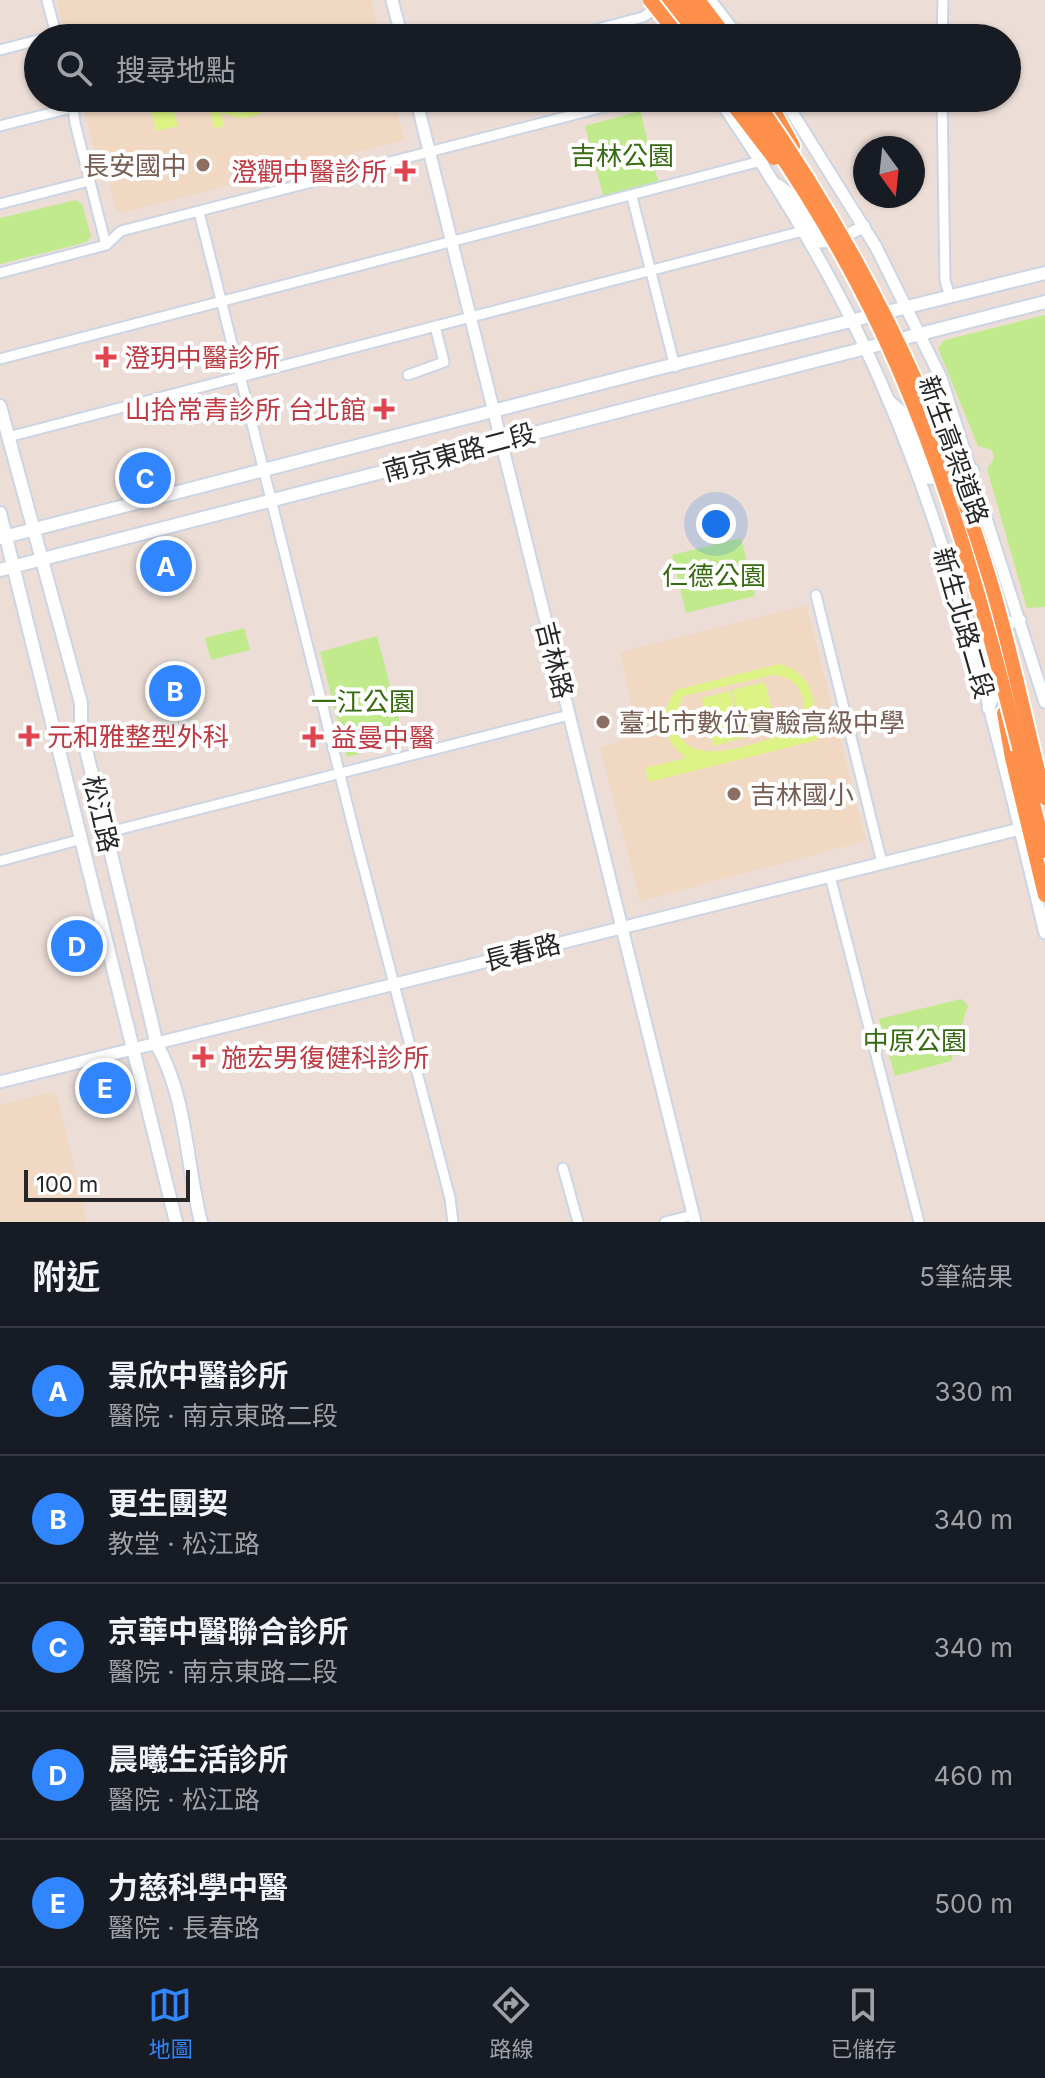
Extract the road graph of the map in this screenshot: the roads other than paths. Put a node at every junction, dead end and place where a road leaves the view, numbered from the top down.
1 (47, 0) edge
2 (392, 0) edge
3 (642, 0) edge
4 (667, 0) edge
5 (683, 0) edge
6 (698, 0) edge
7 (710, 0) edge
8 (943, 0) edge
9 (651, 6) edge
10 (51, 24) edge
11 (398, 24) edge
12 (616, 24) edge
13 (664, 24) edge
14 (669, 24) edge
15 (686, 24) edge
16 (701, 24) edge
17 (716, 24) edge
18 (728, 24) edge
19 (942, 24) edge
20 (24, 44) edge
21 (0, 50) edge
22 (43, 112) edge
23 (74, 112) edge
24 (420, 112) edge
25 (582, 112) edge
26 (728, 112) edge
27 (737, 112) edge
28 (738, 112) edge
29 (752, 112) edge
30 (763, 112) edge
31 (773, 112) edge
32 (792, 112) edge
33 (942, 112) edge
34 (0, 126) edge
35 (747, 140) junction
36 (429, 150) junction
37 (761, 161) junction
38 (89, 181) junction
39 (776, 184) junction
40 (807, 185) junction
41 (632, 197) junction
42 (0, 204) edge
43 (199, 212) junction
44 (864, 226) junction
45 (803, 231) junction
46 (452, 242) junction
47 (106, 245) junction
48 (651, 271) junction
49 (0, 273) edge
50 (1045, 273) edge
51 (950, 297) junction
52 (221, 302) junction
53 (1045, 302) edge
54 (906, 309) junction
55 (470, 317) junction
56 (853, 322) junction
57 (435, 326) junction
58 (918, 333) junction
59 (864, 347) junction
60 (0, 359) edge
61 (675, 367) junction
62 (408, 375) dead end
63 (240, 376) junction
64 (885, 397) junction
65 (0, 406) edge
66 (494, 412) junction
67 (8, 437) junction
68 (501, 440) junction
69 (973, 470) junction
70 (264, 472) junction
71 (271, 500) junction
72 (0, 513) edge
73 (31, 530) junction
74 (4, 537) edge
75 (39, 560) junction
76 (16, 566) junction
77 (0, 570) edge
78 (816, 595) dead end
79 (1020, 620) junction
80 (994, 645) junction
81 (1045, 702) edge
82 (988, 708) junction
83 (569, 715) junction
84 (340, 772) junction
85 (1045, 798) edge
86 (1045, 822) edge
87 (1018, 829) junction
88 (105, 833) junction
89 (82, 839) junction
90 (1045, 851) edge
91 (0, 861) edge
92 (882, 863) junction
93 (830, 876) junction
94 (1045, 895) edge
95 (622, 927) junction
96 (1045, 933) edge
97 (393, 984) junction
98 (157, 1045) junction
99 (135, 1051) junction
100 (0, 1082) edge
101 (563, 1168) dead end
102 (694, 1218) edge
103 (176, 1222) edge
104 (201, 1222) edge
105 (453, 1222) edge
106 (578, 1222) edge
107 (665, 1222) edge
108 (919, 1222) edge

1 - 10 street
2 - 11 street
3 - 9 street
4 - 15 highway
5 - 16 highway
6 - 17 highway
7 - 18 street
8 - 19 street
9 - 12 street
9 - 13 street
9 - 14 highway, bridge
20 - 21 street
22 - 34 street
23 - 38 street
24 - 36 street, 吉林路
25 - 36 street
26 - 35 street
27 - 35 street
28 - 40 highway, bridge
29 - 40 highway, 新生高架道路, bridge
30 - 40 highway, 新生高架道路, bridge
31 - 40 highway, bridge
32 - 44 street, 新生北路二段
33 - 51 street
35 - 37 street
36 - 43 street
36 - 46 street, 吉林路
37 - 39 street
37 - 41 street
38 - 42 street
38 - 47 street
39 - 44 street
39 - 45 street, 新生北路二段
40 - 80 highway, 新生高架道路, bridge
40 - 85 highway, 新生高架道路, bridge
41 - 46 street
41 - 48 street
43 - 47 street
43 - 52 street
44 - 54 street, 新生北路二段
45 - 48 street
45 - 56 street, 新生北路二段
46 - 52 street
46 - 55 street, 吉林路
47 - 49 street
48 - 55 street
48 - 61 street
50 - 51 main road, 南京東路二段
51 - 54 main road, 南京東路二段
52 - 60 street
52 - 63 street
53 - 58 main road, 南京東路二段
54 - 56 main road, 南京東路二段
54 - 58 street, 新生北路二段
55 - 57 street
55 - 66 street, 吉林路
56 - 59 street, 新生北路二段
56 - 61 main road, 南京東路二段
57 - 62 street
57 - 63 street
58 - 59 main road, 南京東路二段
58 - 69 street, 新生北路二段
59 - 64 street, 新生北路二段
59 - 68 main road, 南京東路二段
61 - 66 main road, 南京東路二段
63 - 67 street
63 - 70 street
64 - 69 street
64 - 82 street, 新生北路二段
65 - 67 main road, 松江路
66 - 68 street, 吉林路
66 - 70 main road, 南京東路二段
67 - 73 main road, 松江路
68 - 71 main road, 南京東路二段
68 - 83 street, 吉林路
69 - 79 street, 新生北路二段
70 - 71 street
70 - 73 main road, 南京東路二段
71 - 75 main road, 南京東路二段
71 - 84 street
72 - 74 main road, 松江路
73 - 74 main road, 南京東路二段
73 - 75 main road, 松江路
74 - 76 main road, 松江路
75 - 76 main road, 南京東路二段
75 - 88 main road, 松江路
76 - 77 main road, 南京東路二段
76 - 89 main road, 松江路
78 - 92 street
79 - 81 street, 新生北路二段
79 - 82 street
80 - 90 highway, 新生高架道路, bridge
80 - 94 highway, bridge
82 - 87 street, 新生北路二段
83 - 84 street
83 - 95 street, 吉林路
84 - 88 street
84 - 97 street
86 - 87 street, 長春路
87 - 92 street, 長春路
87 - 96 street, 新生北路二段
88 - 98 main road, 松江路
89 - 91 street
89 - 99 main road, 松江路
92 - 93 street, 長春路
93 - 95 street, 長春路
93 - 108 street
95 - 97 street, 長春路
95 - 102 street, 吉林路
97 - 98 street, 長春路
97 - 105 street
98 - 99 street, 長春路
98 - 104 main road, 松江路
99 - 100 street, 長春路
99 - 103 main road, 松江路
101 - 106 street
102 - 107 street

